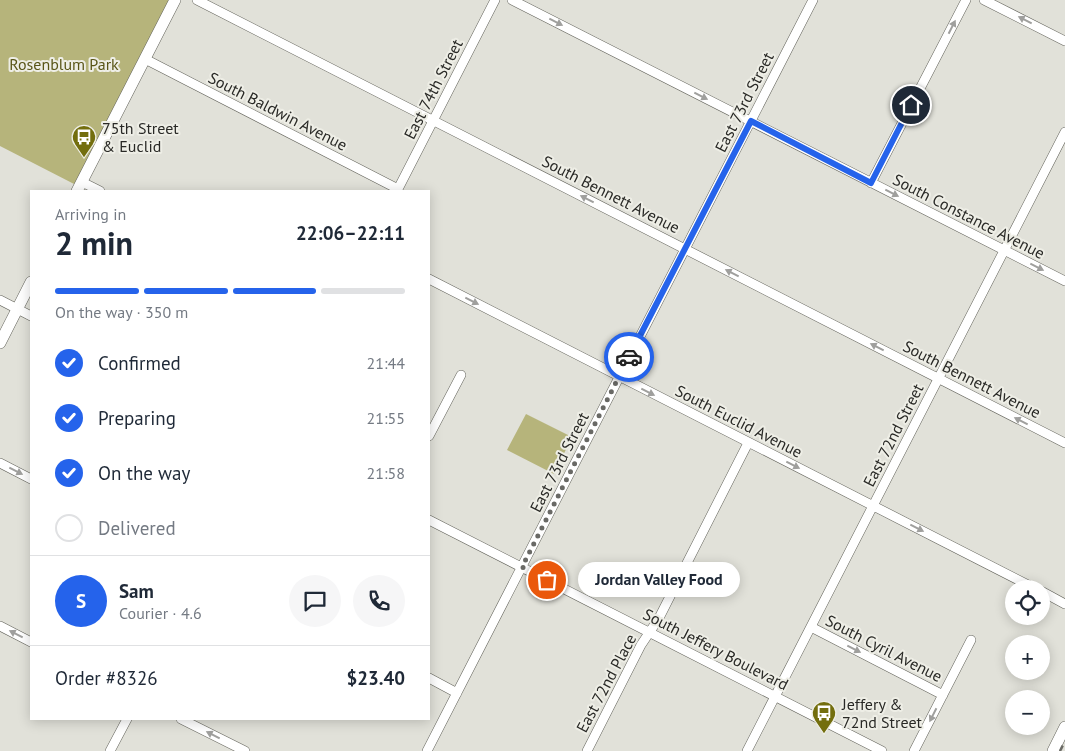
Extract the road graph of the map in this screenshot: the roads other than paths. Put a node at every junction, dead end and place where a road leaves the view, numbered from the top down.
1 (175, 0) edge
2 (197, 0) edge
3 (496, 0) edge
4 (512, 0) edge
5 (813, 0) edge
6 (966, 0) edge
7 (984, 0) edge
8 (1065, 41) edge
9 (145, 59) junction
10 (434, 120) junction
11 (751, 121) junction
12 (1065, 132) edge
13 (871, 183) junction
14 (79, 187) edge
15 (95, 190) edge
16 (398, 190) edge
17 (685, 249) junction
18 (1004, 250) junction
19 (430, 280) edge
20 (1065, 281) edge
21 (30, 284) edge
22 (0, 300) edge
23 (18, 309) junction
24 (30, 315) edge
25 (0, 344) edge
26 (461, 375) dead end
27 (619, 377) junction
28 (938, 379) junction
29 (430, 434) edge
30 (748, 443) junction
31 (1065, 443) edge
32 (0, 463) edge
33 (30, 478) edge
34 (873, 506) junction
35 (430, 521) edge
36 (522, 567) junction
37 (1018, 580) edge
38 (1050, 596) edge
39 (1065, 604) edge
40 (0, 626) edge
41 (811, 627) junction
42 (650, 632) junction
43 (971, 640) dead end
44 (30, 641) edge
45 (430, 679) edge
46 (457, 693) junction
47 (943, 695) junction
48 (775, 697) junction
49 (126, 720) edge
50 (183, 720) edge
51 (1065, 727) edge
52 (110, 751) edge
53 (245, 751) edge
54 (427, 751) edge
55 (587, 751) edge
56 (748, 751) edge
57 (882, 751) edge
58 (914, 751) edge
59 (1053, 751) edge

1 - 9 main road
2 - 10 street, South Bennett Avenue
3 - 10 street, East 74th Street
4 -> 11 street, South Constance Avenue
5 - 11 street, East 73rd Street
13 -> 6 street
8 -> 7 street
9 - 14 main road
9 - 16 street, South Baldwin Avenue
10 - 16 street, East 74th Street
17 -> 10 street, South Bennett Avenue
11 - 13 street, South Constance Avenue
11 - 17 street, East 73rd Street
12 - 18 street, East 72nd Street
13 -> 18 street, South Constance Avenue
14 - 15 street
17 - 27 street, East 73rd Street
28 -> 17 street, South Bennett Avenue
18 -> 20 street, South Constance Avenue
18 - 28 street, East 72nd Street
19 -> 27 street, South Euclid Avenue
21 - 23 main road
22 - 23 street
23 - 24 street
23 - 25 main road
26 - 29 street
27 -> 30 street, South Euclid Avenue
27 - 36 street, East 73rd Street
31 -> 28 street, South Bennett Avenue
28 - 34 street, East 72nd Street
30 -> 34 street, South Euclid Avenue
30 - 42 street, East 72nd Place
32 -> 33 street
34 -> 37 street, South Euclid Avenue
34 - 41 street, East 72nd Street
35 - 36 street, South Jeffery Boulevard
36 - 42 street, South Jeffery Boulevard
36 - 46 street, East 73rd Street
38 - 39 street
44 -> 40 street
41 -> 47 street, South Cyril Avenue
41 - 48 street, East 72nd Street
42 - 48 street, South Jeffery Boulevard
42 - 55 street, East 72nd Place
43 - 47 street
45 - 46 street
46 - 54 street, East 73rd Street
47 -> 58 street
48 - 56 street, East 72nd Street
48 - 57 street, South Jeffery Boulevard
49 - 52 street
53 -> 50 street
51 - 59 main road

